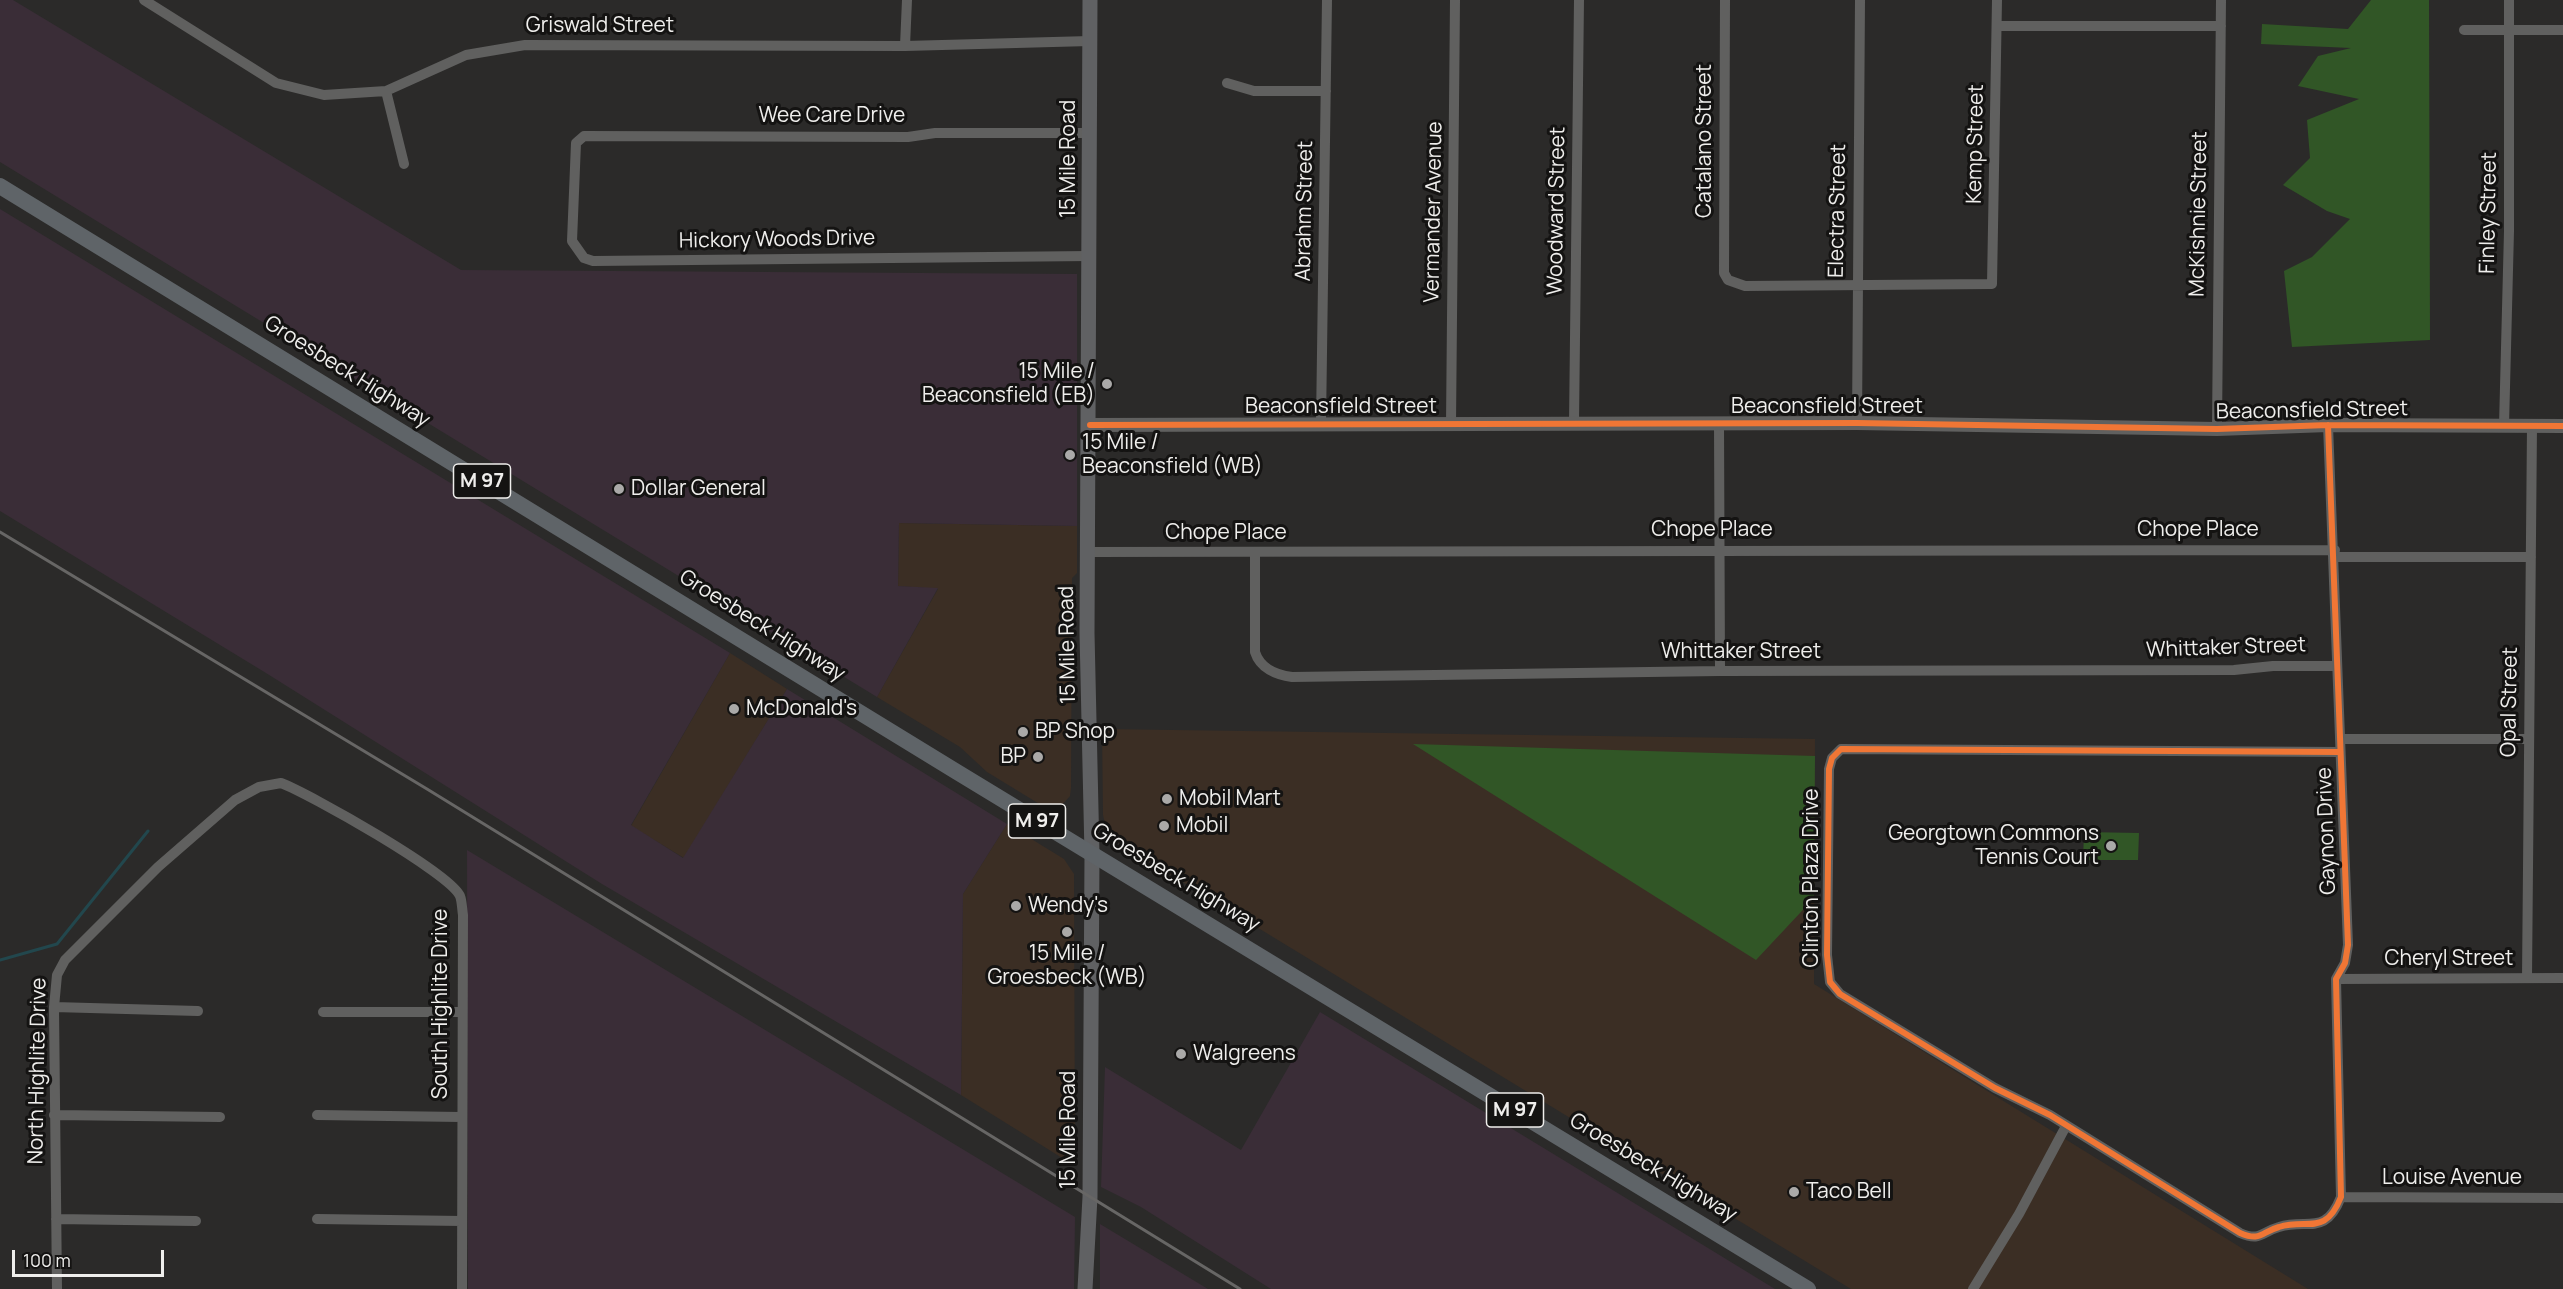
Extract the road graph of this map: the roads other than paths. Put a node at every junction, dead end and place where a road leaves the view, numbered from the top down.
1 (144, 0) edge
2 (907, 0) edge
3 (1090, 0) edge
4 (1328, 0) edge
5 (1455, 0) edge
6 (1579, 0) edge
7 (1725, 0) edge
8 (1860, 0) edge
9 (1997, 0) edge
10 (2221, 0) edge
11 (2509, 0) edge
12 (1997, 26) junction
13 (2221, 26) junction
14 (2464, 30) dead end
15 (2563, 30) edge
16 (2509, 31) junction
17 (1090, 41) junction
18 (905, 46) junction
19 (1227, 82) dead end
20 (386, 91) junction
21 (1326, 91) junction
22 (1091, 133) junction
23 (576, 143) joint
24 (404, 164) dead end
25 (0, 186) edge
26 (1090, 256) junction
27 (1857, 285) junction
28 (1322, 423) junction
29 (1574, 423) junction
30 (1857, 423) junction
31 (1090, 424) junction
32 (1451, 424) junction
33 (1719, 424) junction
34 (2328, 424) junction
35 (2504, 426) junction
36 (2532, 426) junction
37 (2563, 426) edge
38 (2217, 429) junction
39 (1721, 549) junction
40 (1089, 552) junction
41 (1256, 553) junction
42 (2335, 554) junction
43 (2531, 557) junction
44 (2337, 666) junction
45 (1720, 671) junction
46 (2340, 739) junction
47 (2528, 739) junction
48 (2340, 752) junction
49 (281, 783) joint
50 (1092, 854) junction
51 (2527, 978) junction
52 (2563, 978) edge
53 (2336, 979) junction
54 (54, 1007) junction
55 (198, 1011) dead end
56 (323, 1012) dead end
57 (462, 1012) junction
58 (54, 1115) junction
59 (317, 1115) dead end
60 (220, 1117) dead end
61 (461, 1117) junction
62 (2066, 1126) junction
63 (2341, 1197) junction
64 (2563, 1198) edge
65 (56, 1219) junction
66 (317, 1219) dead end
67 (196, 1221) dead end
68 (462, 1221) junction
69 (57, 1289) edge
70 (462, 1289) edge
71 (1085, 1289) edge
72 (1808, 1289) edge
73 (1973, 1289) edge

1 - 20 street, Griswald Street
2 - 18 street
3 - 17 main road, 15 Mile Road
4 - 21 street, Abrahm Street
5 - 32 street, Vermander Avenue
6 - 29 street, Woodward Street
7 - 27 street, Catalano Street
8 - 27 street, Electra Street
9 - 12 street, Kemp Street
10 - 13 street, McKishnie Street
11 - 16 street, Finley Street
12 - 13 street
12 - 27 street, Kemp Street
13 - 38 street, McKishnie Street
14 - 16 street
15 - 16 street
16 - 35 street, Finley Street
17 - 18 street, Griswald Street
17 - 22 main road, 15 Mile Road
18 - 20 street, Griswald Street
19 - 21 street
20 - 24 street
21 - 28 street, Abrahm Street
22 - 23 street, Wee Care Drive
22 - 26 main road, 15 Mile Road
23 - 26 street, Hickory Woods Drive
25 - 50 main road, Groesbeck Highway / M 97
26 - 31 main road, 15 Mile Road
27 - 30 street, Electra Street
28 - 31 street, Beaconsfield Street
28 - 32 street, Beaconsfield Street
29 - 32 street, Beaconsfield Street
29 - 33 street, Beaconsfield Street
30 - 33 street, Beaconsfield Street
30 - 38 street, Beaconsfield Street
31 - 40 main road, 15 Mile Road
33 - 39 street
34 - 35 street, Beaconsfield Street
34 - 38 street, Beaconsfield Street
34 - 42 street, Gaynon Drive
35 - 36 street, Beaconsfield Street
36 - 37 street, Beaconsfield Street
36 - 43 street, Opal Street
39 - 41 street, Chope Place
39 - 42 street, Chope Place
39 - 45 street
40 - 41 street, Chope Place
40 - 50 main road, 15 Mile Road
41 - 45 street, Whittaker Street
42 - 43 street, Chope Place
42 - 44 street, Gaynon Drive
43 - 47 street, Opal Street
44 - 45 street, Whittaker Street
44 - 46 street, Gaynon Drive
46 - 47 street
46 - 48 street, Gaynon Drive
47 - 51 street, Opal Street
48 - 53 street, Gaynon Drive
48 - 62 street, Clinton Plaza Drive
49 - 54 street, North Highlite Drive
49 - 57 street, South Highlite Drive
50 - 71 main road, 15 Mile Road
50 - 72 main road, Groesbeck Highway / M 97
51 - 52 street, Cheryl Street
51 - 53 street, Cheryl Street
53 - 63 street, Gaynon Drive
54 - 55 street
54 - 58 street, North Highlite Drive
56 - 57 street
57 - 61 street, South Highlite Drive
58 - 60 street
58 - 65 street, North Highlite Drive
59 - 61 street
61 - 68 street, South Highlite Drive
62 - 63 street, Clinton Plaza Drive
62 - 73 street
63 - 64 street, Louise Avenue
65 - 67 street
65 - 69 street, North Highlite Drive
66 - 68 street
68 - 70 street, South Highlite Drive

